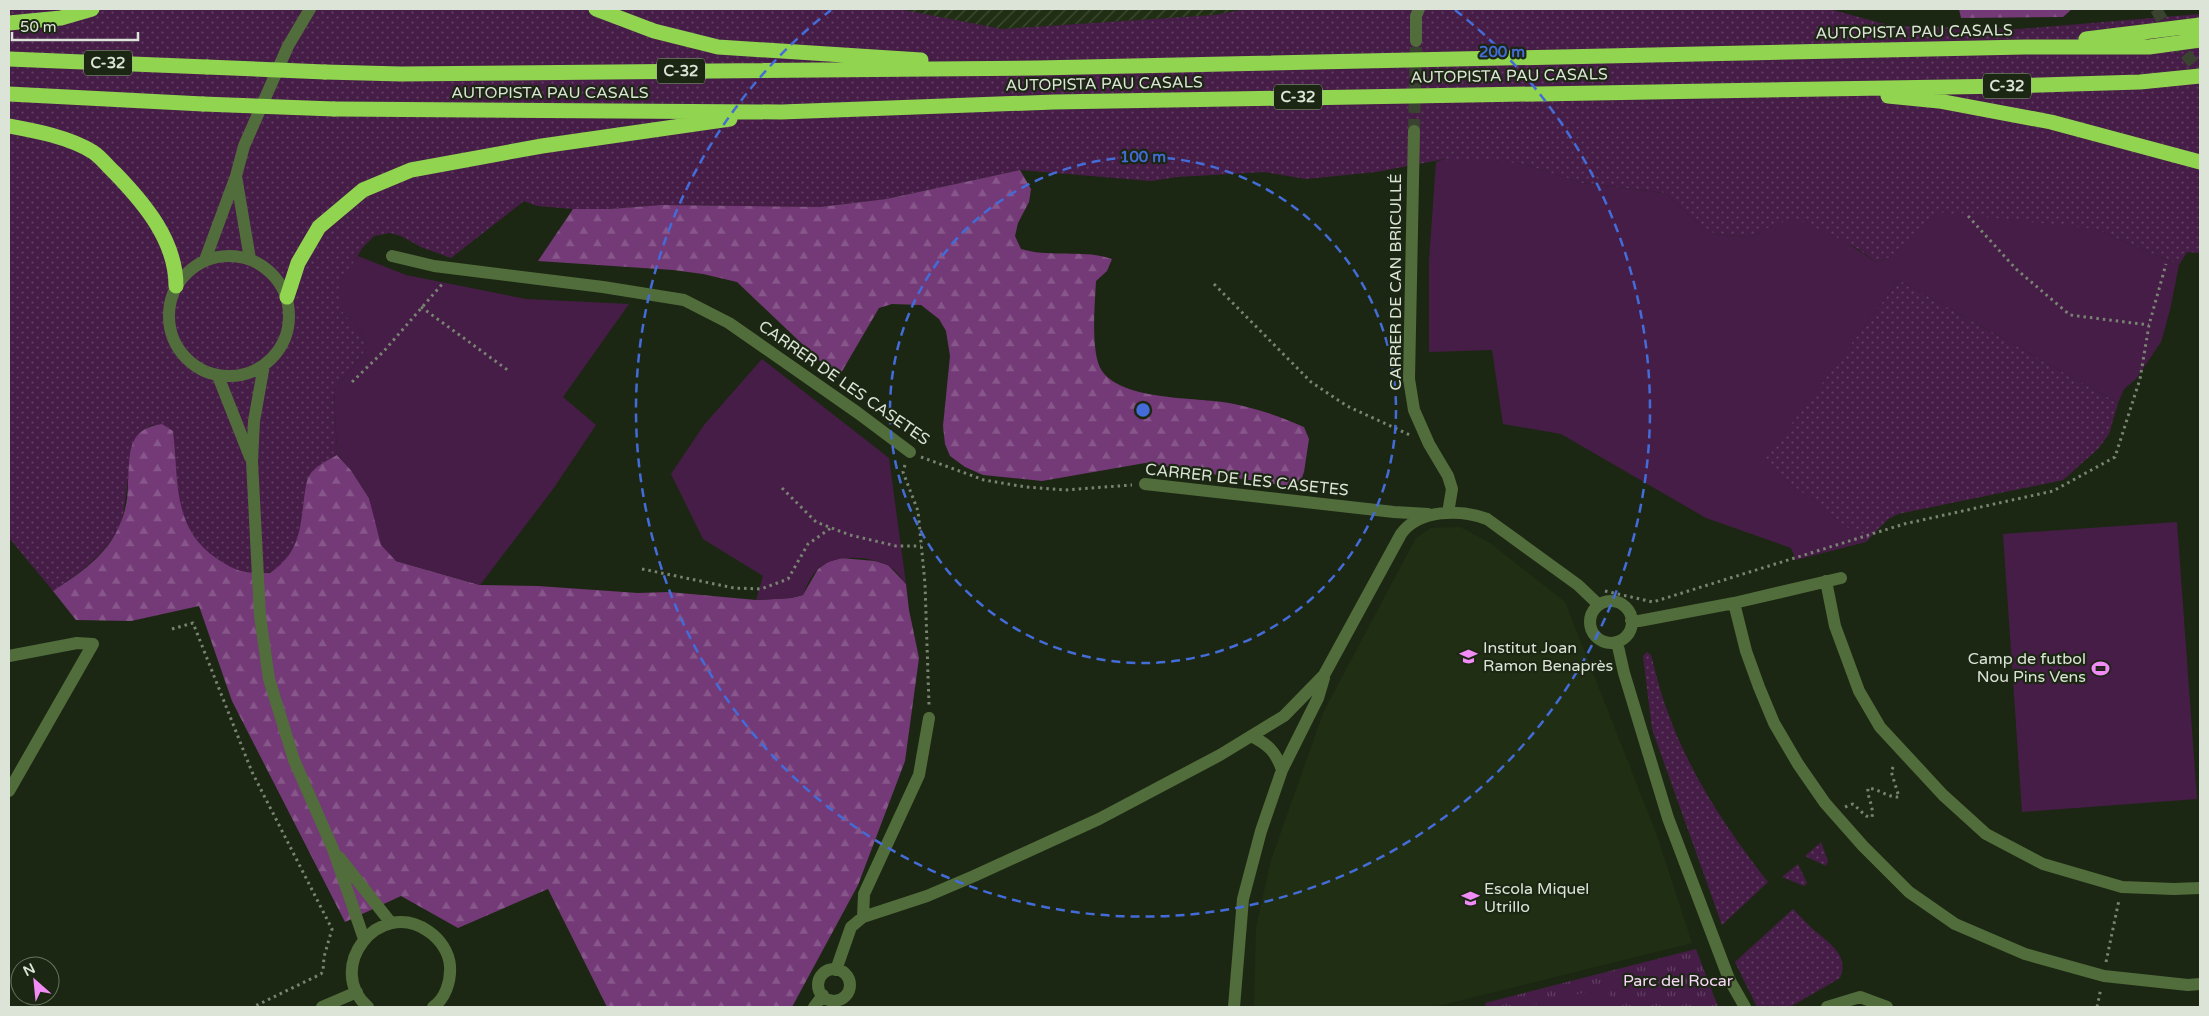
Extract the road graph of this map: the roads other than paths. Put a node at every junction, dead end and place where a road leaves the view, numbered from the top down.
1 (92, 9) edge
2 (310, 9) edge
3 (596, 9) edge
4 (1416, 11) edge
5 (9, 23) edge
6 (2200, 25) edge
7 (2200, 40) edge
8 (1416, 41) tunnel mouth
9 (2025, 47) junction
10 (9, 59) edge
11 (1037, 68) junction
12 (2200, 76) edge
13 (1814, 89) junction
14 (9, 94) edge
15 (781, 112) junction
16 (9, 126) edge
17 (1414, 131) tunnel mouth
18 (2200, 162) edge
19 (236, 176) junction
20 (392, 256) dead end
21 (250, 259) junction
22 (205, 260) junction
23 (176, 286) junction
24 (287, 296) junction
25 (264, 366) junction
26 (218, 376) junction
27 (910, 452) road end
28 (252, 461) junction
29 (1145, 484) road end
30 (1448, 513) junction
31 (1434, 515) junction
32 (1841, 578) dead end
33 (1826, 581) junction
34 (1734, 602) junction
35 (1599, 605) junction
36 (1631, 620) junction
37 (1617, 642) junction
38 (9, 656) edge
39 (1324, 676) junction
40 (929, 718) road end
41 (1251, 736) junction
42 (1282, 770) junction
43 (9, 791) edge
44 (333, 849) junction
45 (2200, 888) edge
46 (863, 917) junction
47 (392, 923) junction
48 (364, 939) junction
49 (836, 970) junction
50 (2200, 984) edge
51 (357, 992) junction
52 (822, 996) junction
53 (842, 1003) edge
54 (436, 1006) edge
55 (322, 1007) edge
56 (368, 1007) edge
57 (814, 1007) edge
58 (1234, 1007) edge
59 (1745, 1007) edge
60 (1827, 1007) edge
61 (1887, 1007) edge

1 - 5 highway
2 - 19 street
3 - 11 highway
4 - 8 street
6 - 9 highway
7 - 9 highway, AUTOPISTA PAU CASALS / C-32
9 - 11 highway, AUTOPISTA PAU CASALS / C-32
10 - 11 highway, AUTOPISTA PAU CASALS / C-32, bridge
12 - 13 highway, AUTOPISTA PAU CASALS / C-32
13 - 15 highway, AUTOPISTA PAU CASALS / C-32
13 - 18 highway
14 - 15 highway, AUTOPISTA PAU CASALS / C-32, bridge
15 - 24 highway
16 - 23 highway
17 - 30 street, CARRER DE CAN BRICULLÉ
19 - 21 street
19 - 22 street
20 - 27 street, CARRER DE LES CASETES
21 - 22 street
21 - 24 street
22 - 23 street
23 - 26 street
24 - 25 street
25 - 26 street
25 - 28 street
26 - 28 street
28 - 44 street
29 - 31 street, CARRER DE LES CASETES
30 - 31 street
30 - 35 street
31 - 39 street
32 - 33 street
33 - 34 street
33 - 45 street
34 - 36 street
34 - 50 street
35 - 36 street
35 - 37 street
36 - 37 street
37 - 59 street
38 - 43 street
39 - 41 street
39 - 42 street
40 - 46 street
41 - 42 street
41 - 46 street
42 - 58 street
44 - 47 street
44 - 48 street
46 - 49 street
47 - 48 street
47 - 54 street
48 - 51 street
49 - 52 street
49 - 53 street
51 - 55 street
51 - 56 street
52 - 53 street
52 - 57 street
60 - 61 street

